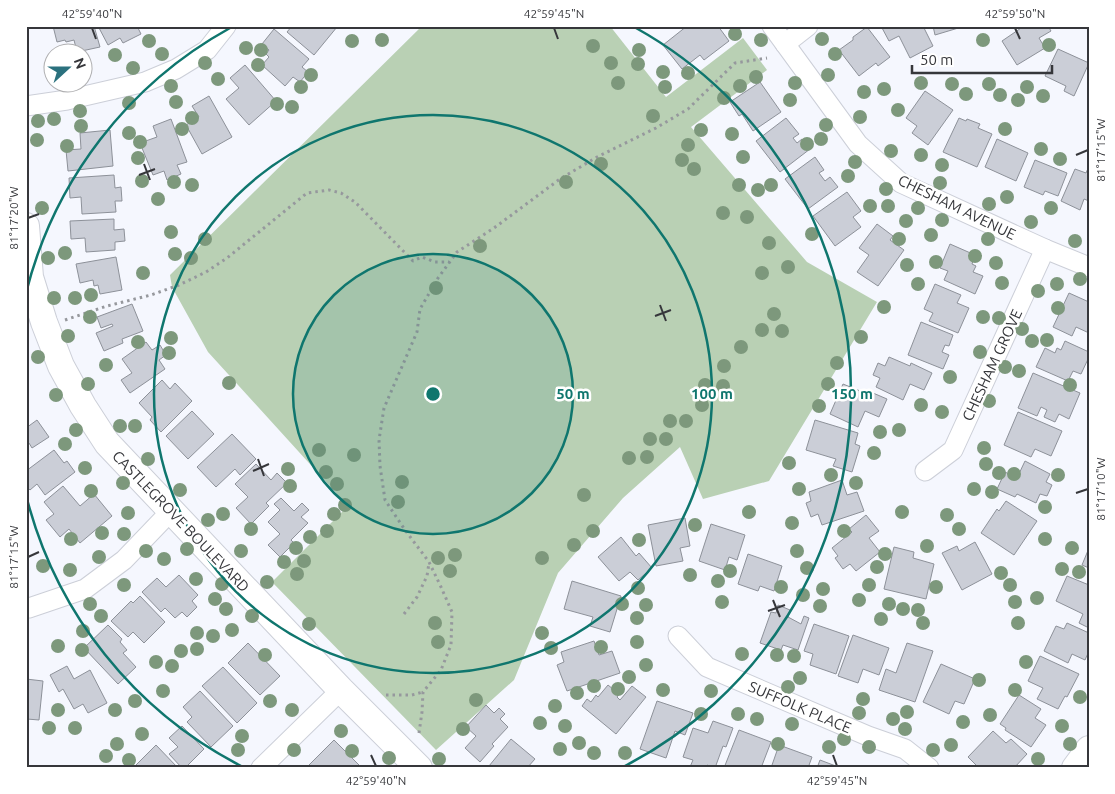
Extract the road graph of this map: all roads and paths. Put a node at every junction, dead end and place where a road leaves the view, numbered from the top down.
1 (226, 26) edge
2 (772, 26) edge
3 (808, 26) edge
4 (785, 44) junction
5 (767, 58) dead end
6 (26, 106) edge
7 (26, 226) edge
8 (1045, 249) junction
9 (450, 262) junction
10 (1089, 267) edge
11 (28, 277) edge
12 (64, 320) dead end
13 (925, 471) dead end
14 (171, 511) junction
15 (429, 562) junction
16 (28, 608) dead end
17 (404, 614) dead end
18 (678, 636) dead end
19 (341, 690) junction
20 (423, 692) junction
21 (386, 695) dead end
22 (419, 733) dead end
23 (1089, 749) edge
24 (261, 768) edge
25 (419, 768) edge
26 (929, 768) edge
27 (1076, 768) edge

1 - 6 street
2 - 4 street, CHESHAM AVENUE
3 - 4 street
4 - 8 street, CHESHAM AVENUE
5 - 9 path
7 - 11 street, CASTLEGROVE BOULEVARD
8 - 10 street, CHESHAM AVENUE
8 - 13 street, CHESHAM GROVE
9 - 12 path
9 - 15 path
11 - 14 street, CASTLEGROVE BOULEVARD
14 - 16 street
14 - 19 street, CASTLEGROVE BOULEVARD
15 - 17 path
15 - 20 path
18 - 26 street, SUFFOLK PLACE
19 - 24 street
19 - 25 street, CASTLEGROVE BOULEVARD
20 - 21 path
20 - 22 path
23 - 27 street

